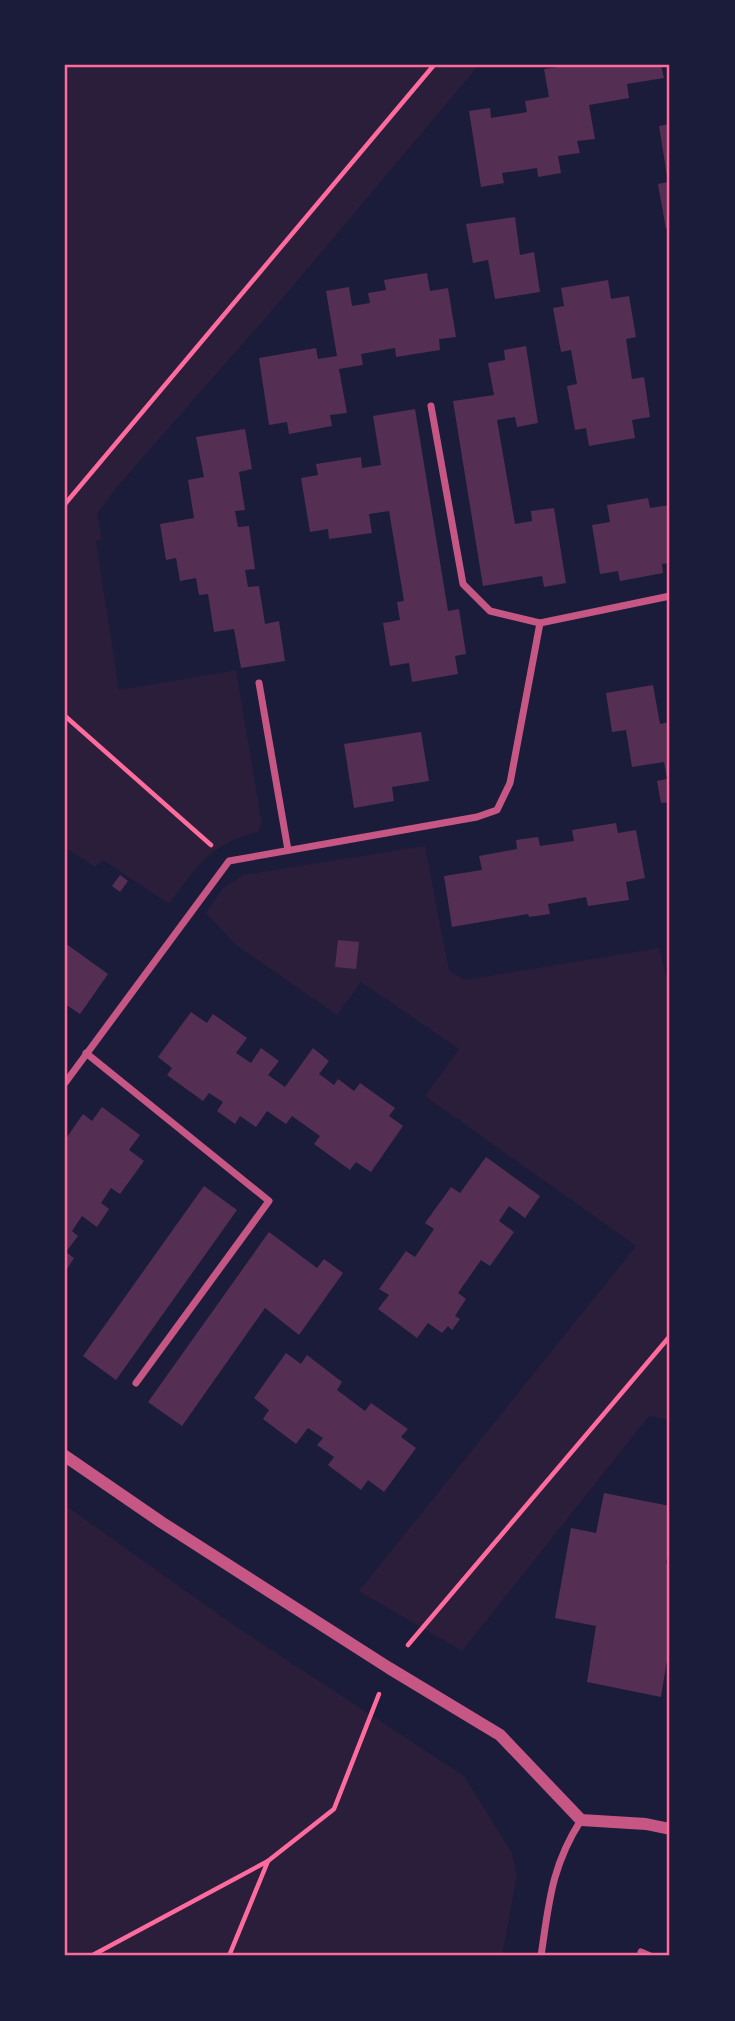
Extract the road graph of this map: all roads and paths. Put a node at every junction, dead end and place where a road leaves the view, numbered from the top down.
1 (433, 65) edge
2 (431, 406) dead end
3 (65, 504) edge
4 (670, 596) edge
5 (540, 623) junction
6 (259, 682) dead end
7 (65, 716) edge
8 (288, 850) junction
9 (229, 861) junction
10 (86, 1052) junction
11 (65, 1083) edge
12 (670, 1336) edge
13 (136, 1383) dead end
14 (65, 1456) edge
15 (389, 1668) junction
16 (581, 1821) junction
17 (670, 1829) edge
18 (268, 1861) junction
19 (641, 1952) dead end
20 (90, 1956) edge
21 (229, 1956) edge
22 (541, 1956) edge
23 (650, 1956) edge

1 - 3 path
2 - 5 street
4 - 5 street
5 - 8 street
6 - 8 street
7 - 9 path
8 - 9 street
9 - 10 street
10 - 11 street
10 - 13 street
12 - 15 path
14 - 15 street
15 - 16 street
15 - 18 path
16 - 17 street
16 - 22 street
18 - 20 path
18 - 21 path
19 - 23 street

